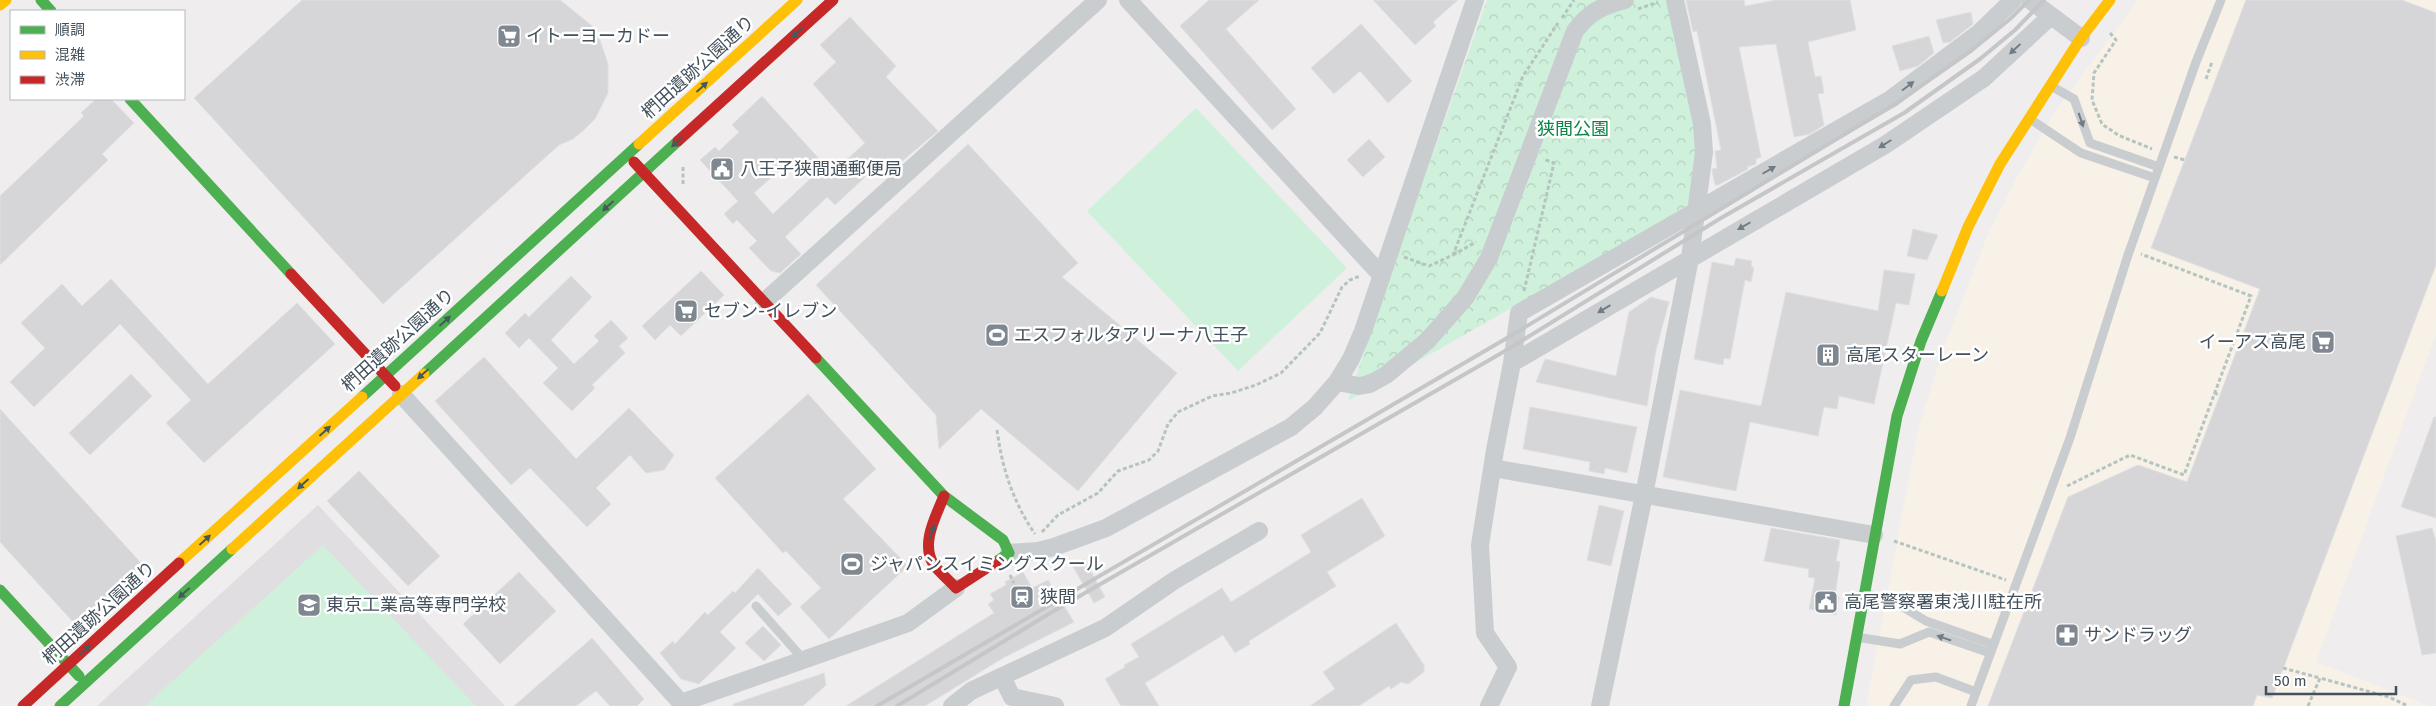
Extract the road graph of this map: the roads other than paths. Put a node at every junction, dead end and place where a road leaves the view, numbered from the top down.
1 (6, 0) edge
2 (41, 0) edge
3 (798, 0) edge
4 (833, 0) edge
5 (1098, 0) edge
6 (1128, 0) edge
7 (1475, 0) edge
8 (1625, 0) edge
9 (1675, 0) edge
10 (2013, 0) edge
11 (2030, 0) edge
12 (2110, 0) edge
13 (2221, 0) edge
14 (0, 5) edge
15 (50, 10) edge
16 (2051, 16) junction
17 (2082, 38) junction
18 (2051, 86) junction
19 (131, 100) edge
20 (2030, 119) junction
21 (628, 155) junction
22 (2159, 167) junction
23 (644, 173) junction
24 (2155, 178) junction
25 (1697, 212) junction
26 (1690, 258) junction
27 (1382, 276) junction
28 (764, 302) junction
29 (1512, 363) junction
30 (385, 376) junction
31 (1337, 382) junction
32 (401, 394) junction
33 (1492, 468) junction
34 (1644, 495) junction
35 (944, 496) junction
36 (1259, 531) dead end
37 (1882, 537) junction
38 (1009, 553) junction
39 (956, 588) junction
40 (0, 590) edge
41 (1864, 593) junction
42 (756, 606) dead end
43 (1856, 637) junction
44 (1991, 649) junction
45 (804, 660) junction
46 (68, 665) junction
47 (1002, 677) junction
48 (86, 683) junction
49 (1976, 692) junction
50 (1010, 701) edge
51 (682, 705) edge
52 (23, 706) edge
53 (60, 706) edge
54 (952, 706) edge
55 (1055, 706) edge
56 (1489, 706) edge
57 (1600, 706) edge
58 (1844, 706) edge
59 (1894, 706) edge
60 (1971, 706) edge

1 - 14 street
2 - 15 street
21 -> 3 street, 椚田遺跡公園通り
4 -> 23 street
5 - 28 street
6 - 27 street
7 - 27 street
8 - 31 street
9 - 25 street
25 -> 10 street
11 - 16 street
12 - 17 street
13 - 22 lane
16 - 17 street
16 -> 26 street
17 - 18 street
18 - 20 street
18 -> 22 lane
19 - 30 street
20 - 24 lane
20 - 37 street
21 - 23 street
30 -> 21 street, 椚田遺跡公園通り
22 - 24 lane
23 - 28 street
23 -> 32 street
24 - 44 lane
25 - 26 street
25 - 29 street
26 -> 29 street
26 - 34 street
27 - 31 street
28 - 35 street
29 - 33 street
30 - 32 street
46 -> 30 street, 椚田遺跡公園通り
31 - 38 street
32 -> 48 street
32 - 51 street
33 - 34 street
33 - 56 street
34 - 37 street
34 - 57 street
35 - 38 street
39 -> 35 street
36 - 47 street
37 - 41 street
38 - 39 street
39 - 45 street
40 - 46 street
41 - 43 street
41 - 44 lane
42 - 45 lane
44 -> 43 lane
43 - 58 street
44 - 49 lane
45 - 51 street
46 - 48 street
46 - 52 street, 椚田遺跡公園通り
47 - 50 street
47 - 54 street
48 - 53 street
49 - 59 lane
49 - 60 lane
50 - 55 street

